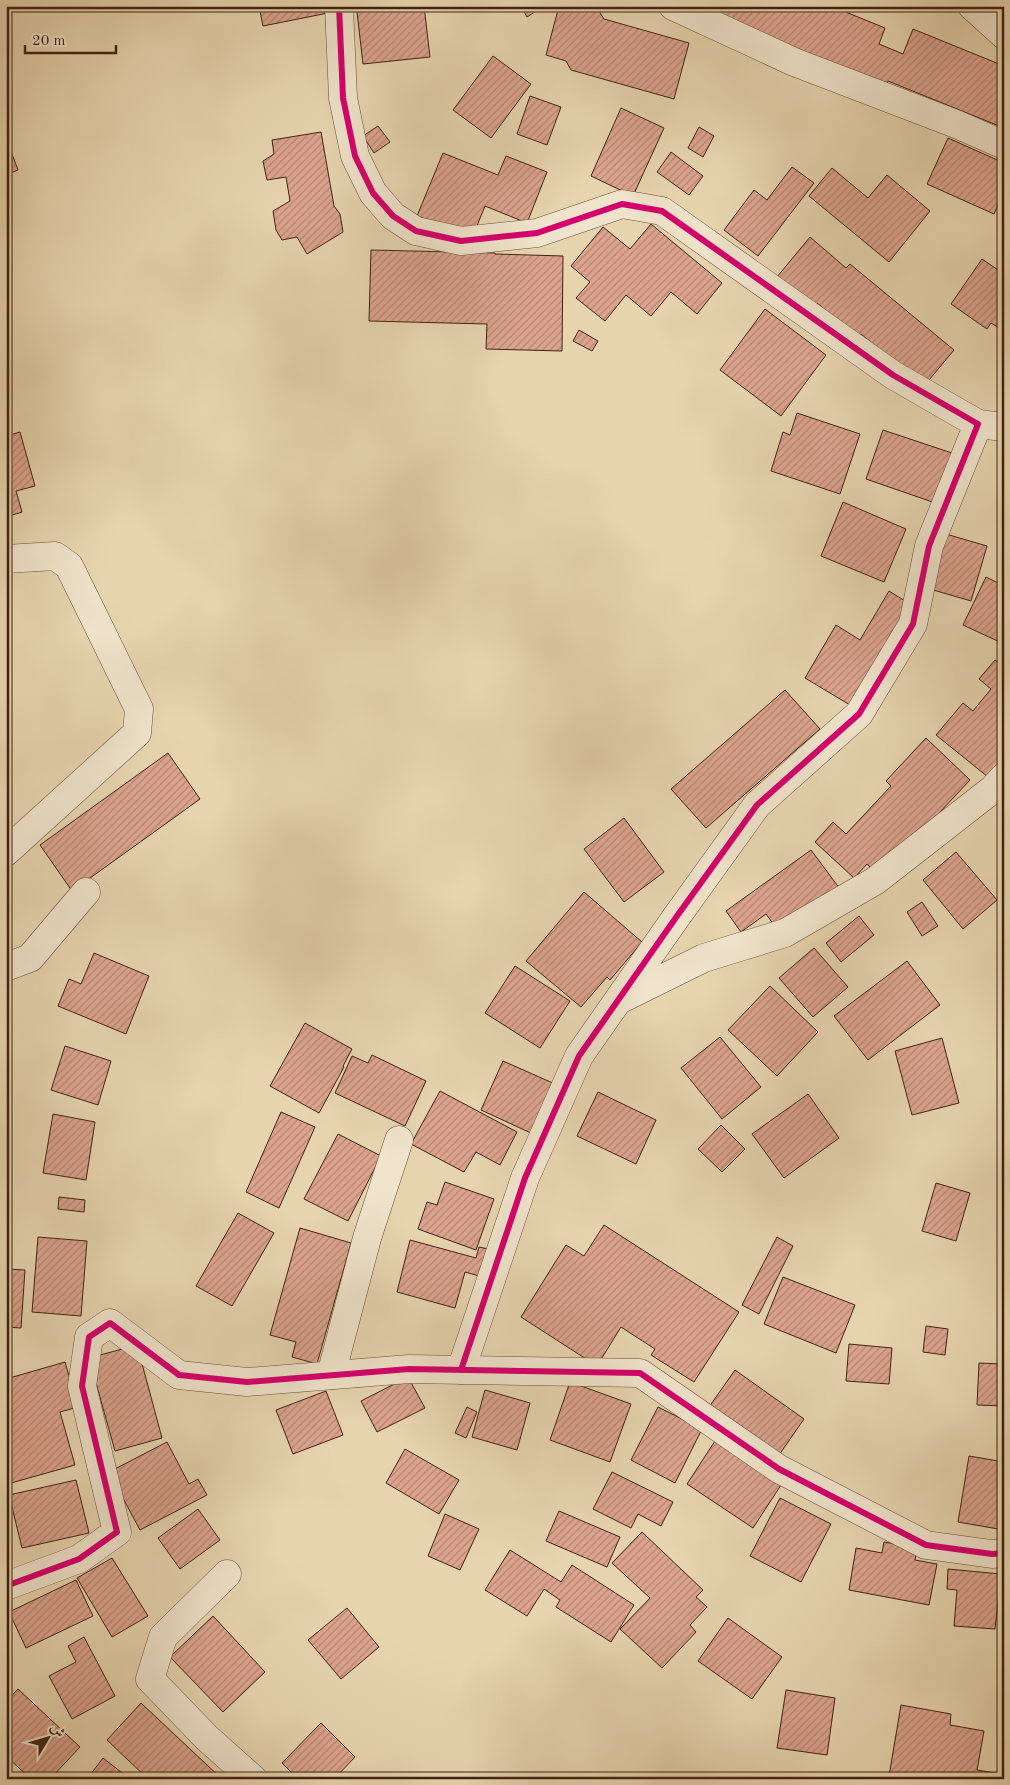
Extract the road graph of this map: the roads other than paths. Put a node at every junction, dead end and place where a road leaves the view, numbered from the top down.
1 (339, 6) edge
2 (673, 6) edge
3 (972, 6) edge
4 (1004, 35) edge
5 (1004, 145) edge
6 (991, 425) edge
7 (6, 559) edge
8 (1004, 777) edge
9 (6, 852) edge
10 (86, 892) dead end
11 (6, 967) edge
12 (617, 1001) junction
13 (399, 1140) dead end
14 (461, 1370) junction
15 (331, 1375) junction
16 (1004, 1553) edge
17 (228, 1574) dead end
18 (6, 1586) edge
19 (253, 1779) edge

1 - 6 street
2 - 5 street
3 - 4 street
6 - 12 street
7 - 9 street
8 - 12 street
10 - 11 street
12 - 14 street
13 - 15 street
14 - 15 street
14 - 16 street
15 - 18 street
17 - 19 street

